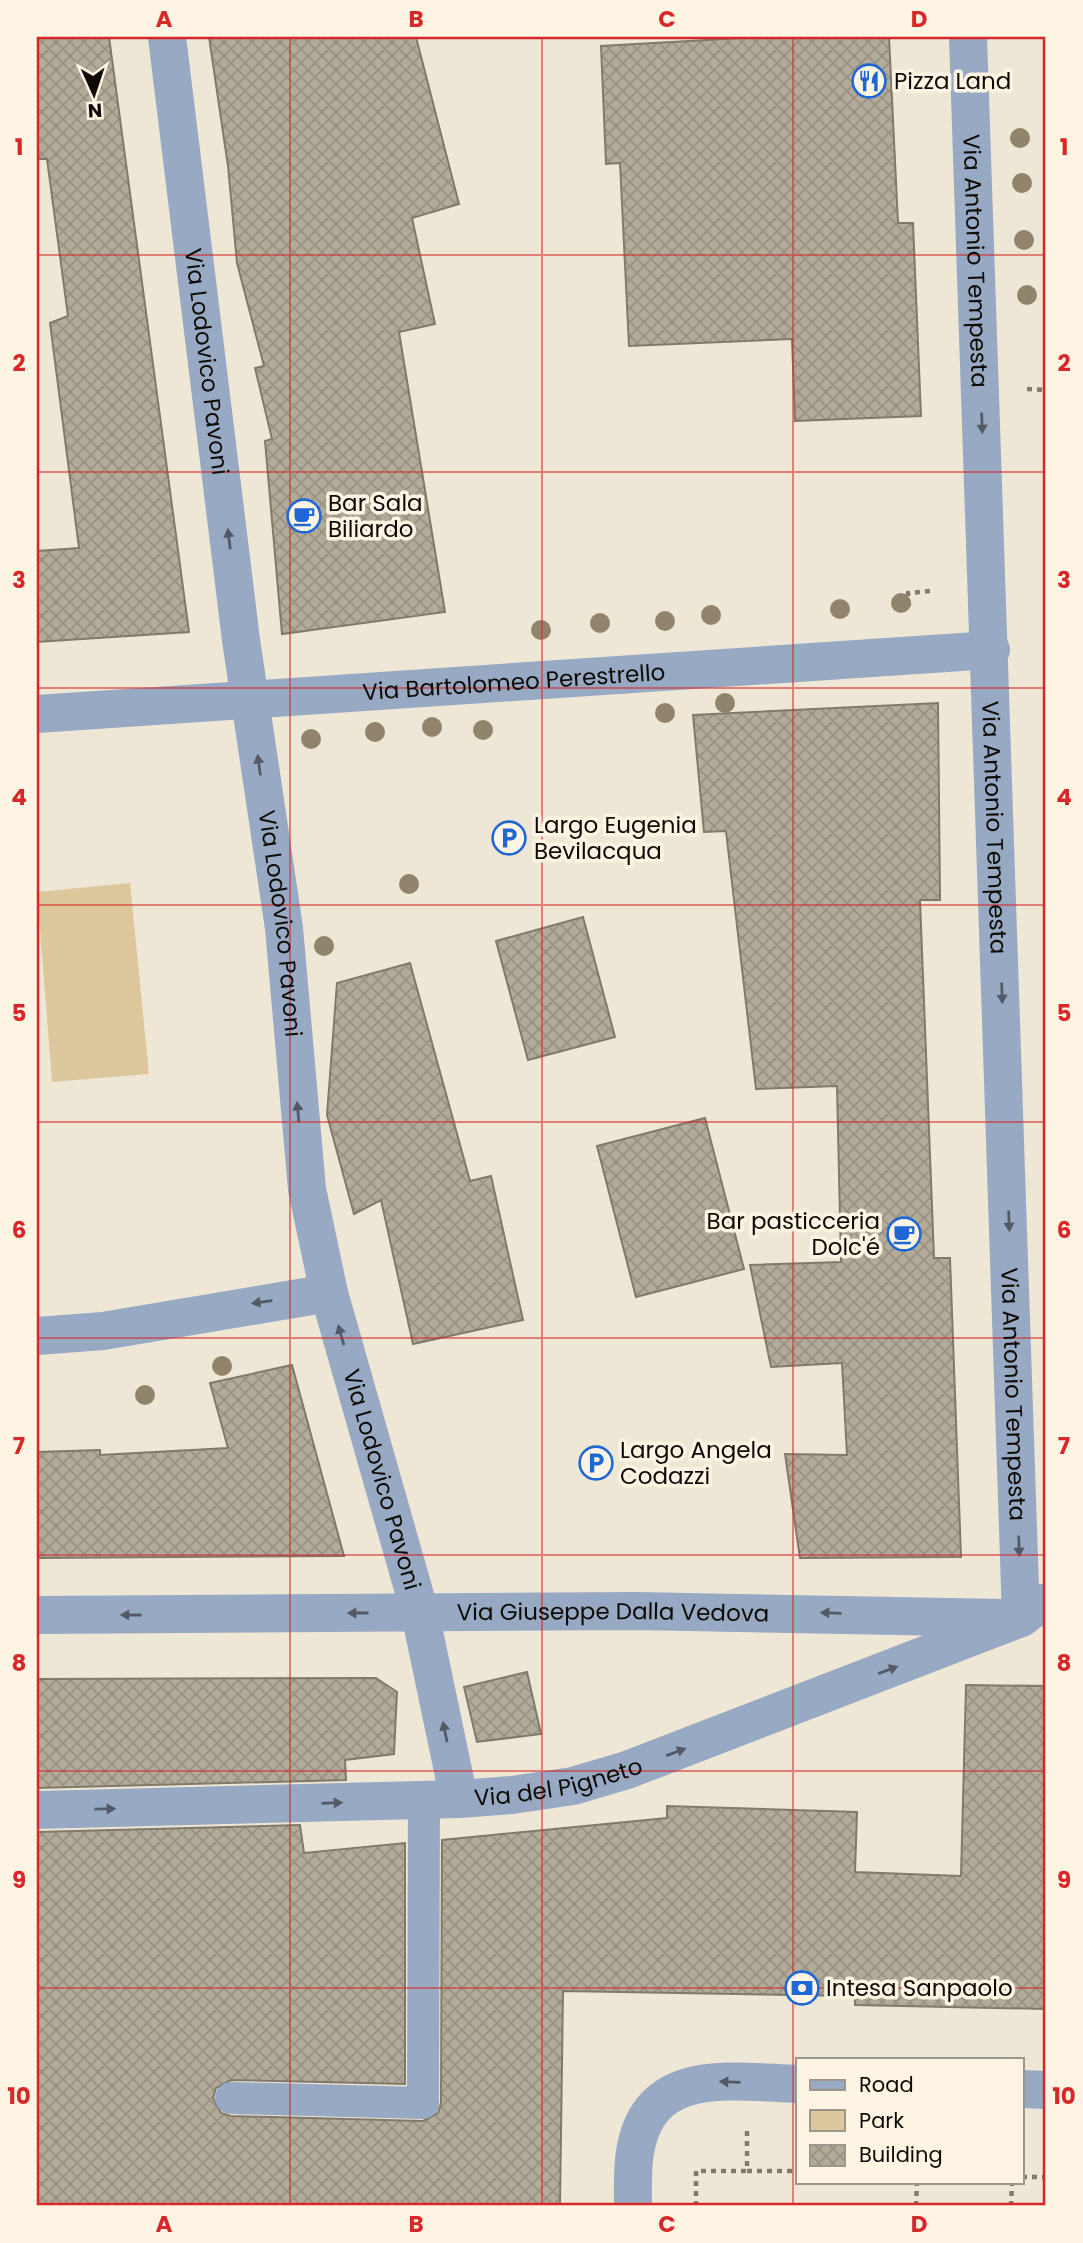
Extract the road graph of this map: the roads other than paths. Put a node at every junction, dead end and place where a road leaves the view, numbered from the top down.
1 (167, 37) edge
2 (968, 37) edge
3 (991, 650) junction
4 (249, 699) junction
5 (37, 714) edge
6 (329, 1293) junction
7 (37, 1336) edge
8 (1038, 1612) edge
9 (420, 1613) junction
10 (37, 1615) edge
11 (442, 1799) junction
12 (37, 1810) edge
13 (796, 2084) edge
14 (1024, 2089) edge
15 (1046, 2090) edge
16 (231, 2098) dead end
17 (633, 2206) edge

4 -> 1 street, Via Lodovico Pavoni
2 -> 3 street, Via Antonio Tempesta
3 - 4 street, Via Bartolomeo Perestrello
3 -> 8 street, Via Antonio Tempesta
4 - 5 street, Via Bartolomeo Perestrello
6 -> 4 street, Via Lodovico Pavoni
6 -> 7 street
9 -> 6 street, Via Lodovico Pavoni
8 -> 9 street, Via Giuseppe Dalla Vedova
11 -> 8 street, Via del Pigneto
9 -> 10 street, Via Giuseppe Dalla Vedova
11 -> 9 street, Via Lodovico Pavoni
12 -> 11 street, Via del Pigneto
11 - 16 lane
13 -> 17 street
14 - 15 street

